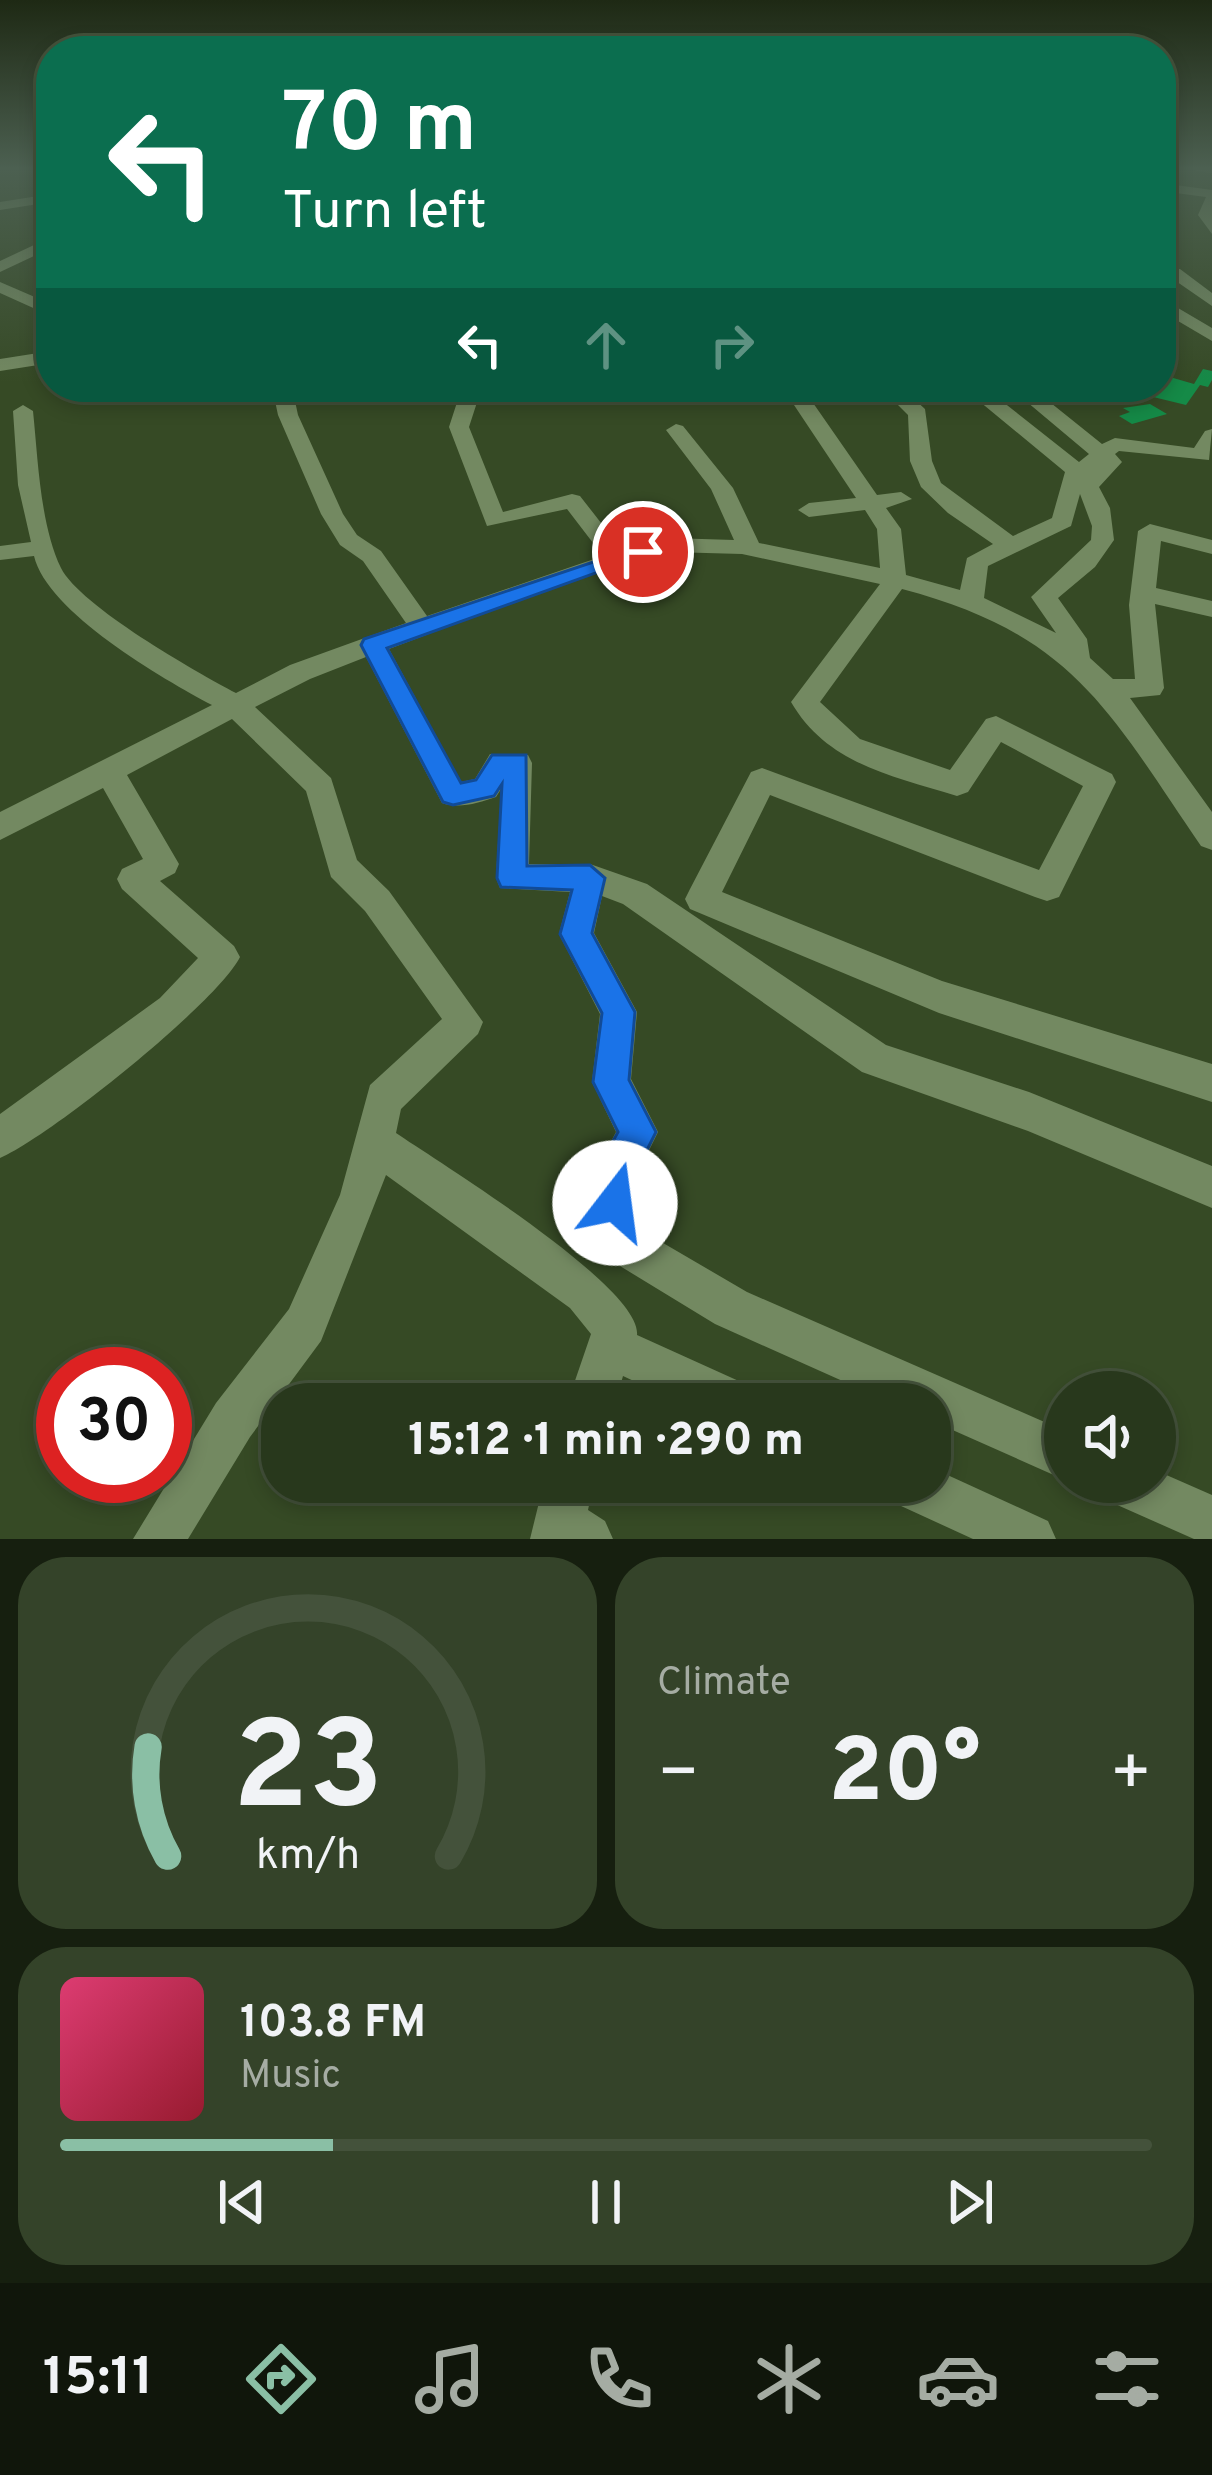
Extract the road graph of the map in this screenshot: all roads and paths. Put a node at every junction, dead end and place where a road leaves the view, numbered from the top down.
1 (36, 249) edge
2 (3, 264) edge
3 (36, 265) edge
4 (1176, 274) edge
5 (0, 286) edge
6 (20, 297) junction
7 (1212, 301) edge
8 (0, 303) edge
9 (36, 304) edge
10 (1176, 313) edge
11 (1212, 336) edge
12 (36, 359) edge
13 (0, 365) edge
14 (285, 402) edge
15 (467, 402) edge
16 (802, 402) edge
17 (906, 402) edge
18 (991, 402) edge
19 (1038, 402) edge
20 (23, 411) dead end
21 (676, 430) dead end
22 (1212, 435) edge
23 (1107, 458) junction
24 (1212, 466) edge
25 (1077, 471) junction
26 (902, 499) dead end
27 (872, 504) junction
28 (809, 510) dead end
29 (1008, 544) junction
30 (42, 548) junction
31 (1212, 548) edge
32 (750, 549) junction
33 (0, 553) edge
34 (618, 560) junction
35 (894, 583) junction
36 (1144, 593) junction
37 (971, 603) junction
38 (1212, 609) edge
39 (422, 627) junction
40 (373, 645) junction
41 (1077, 662) junction
42 (1104, 689) junction
43 (234, 704) junction
44 (108, 770) junction
45 (0, 826) edge
46 (1212, 837) edge
47 (590, 878) junction
48 (1212, 1083) edge
49 (0, 1138) edge
50 (373, 1141) junction
51 (1212, 1187) edge
52 (610, 1346) junction
53 (598, 1383) edge
54 (690, 1383) edge
55 (1044, 1447) edge
56 (951, 1503) edge
57 (1171, 1503) edge
58 (1212, 1521) edge
59 (159, 1539) edge
60 (1030, 1539) edge

1 - 2 street
2 - 3 street
4 - 7 street
5 - 6 street
6 - 8 street
6 - 9 street
10 - 11 street
12 - 13 street
14 - 39 street
15 - 34 street
16 - 27 street
17 - 29 street
18 - 25 street
19 - 23 street
20 - 30 street
21 - 32 street
22 - 23 street
23 - 24 street
23 - 25 street
23 - 41 street
25 - 29 street
26 - 27 street
27 - 28 street
27 - 35 street
29 - 37 street
30 - 33 street
30 - 43 street
31 - 36 street
32 - 34 street
32 - 35 street
34 - 39 street
35 - 37 street
35 - 48 street
36 - 38 street
36 - 42 street
37 - 41 street
39 - 40 street
40 - 43 street
40 - 47 street
41 - 42 street
42 - 46 street
43 - 44 street
43 - 50 street
44 - 45 street
44 - 49 street
47 - 51 street
47 - 55 street
50 - 52 street
50 - 59 street
52 - 53 street
52 - 54 street
56 - 60 street
57 - 58 street

